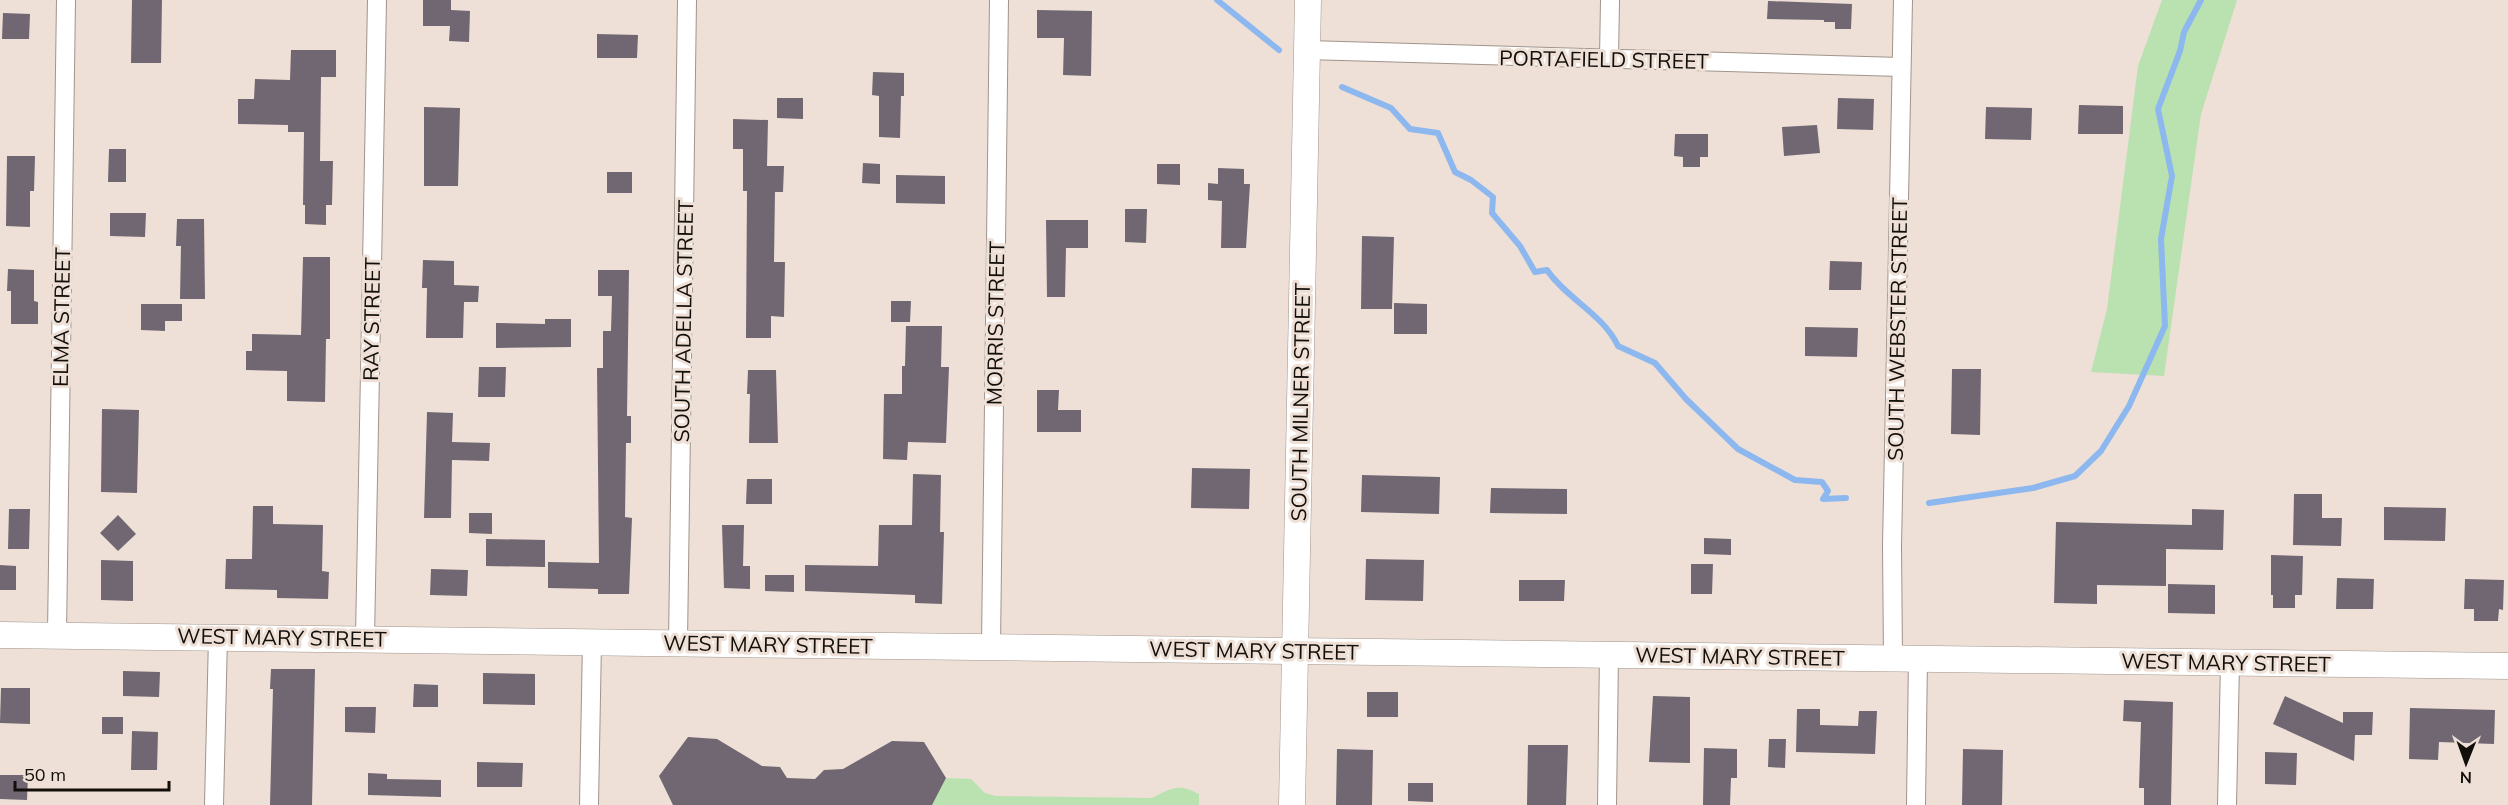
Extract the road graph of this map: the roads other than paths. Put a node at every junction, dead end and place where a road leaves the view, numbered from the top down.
1 (66, 0) edge
2 (376, 0) edge
3 (687, 0) edge
4 (999, 0) edge
5 (1308, 0) edge
6 (1610, 0) edge
7 (1903, 0) edge
8 (1307, 50) junction
9 (1609, 58) junction
10 (1901, 67) junction
11 (57, 634) junction
12 (0, 635) edge
13 (218, 637) junction
14 (365, 638) junction
15 (592, 641) junction
16 (678, 642) junction
17 (991, 646) junction
18 (1294, 650) junction
19 (1609, 654) junction
20 (1906, 658) junction
21 (2230, 663) junction
22 (2508, 666) edge
23 (214, 805) edge
24 (589, 805) edge
25 (1292, 805) edge
26 (1607, 805) edge
27 (1916, 805) edge
28 (2227, 805) edge

1 - 11 street, ELMA STREET
2 - 14 street, RAY STREET
3 - 16 street, SOUTH ADELLA STREET
4 - 17 street, MORRIS STREET
5 - 8 main road, SOUTH MILNER STREET
6 - 9 street
7 - 10 street, SOUTH WEBSTER STREET
8 - 9 street, PORTAFIELD STREET
8 - 18 main road, SOUTH MILNER STREET
9 - 10 street, PORTAFIELD STREET
10 - 20 street, SOUTH WEBSTER STREET
11 - 12 main road, WEST MARY STREET
11 - 13 main road, WEST MARY STREET
13 - 14 main road, WEST MARY STREET
13 - 23 street
14 - 15 main road, WEST MARY STREET
15 - 16 main road, WEST MARY STREET
15 - 24 street
16 - 17 main road, WEST MARY STREET
17 - 18 main road, WEST MARY STREET
18 - 19 main road, WEST MARY STREET
18 - 25 main road, SOUTH MILNER STREET
19 - 20 main road, WEST MARY STREET
19 - 26 street
20 - 21 main road, WEST MARY STREET
20 - 27 street, SOUTH WEBSTER STREET
21 - 22 main road, WEST MARY STREET
21 - 28 street

